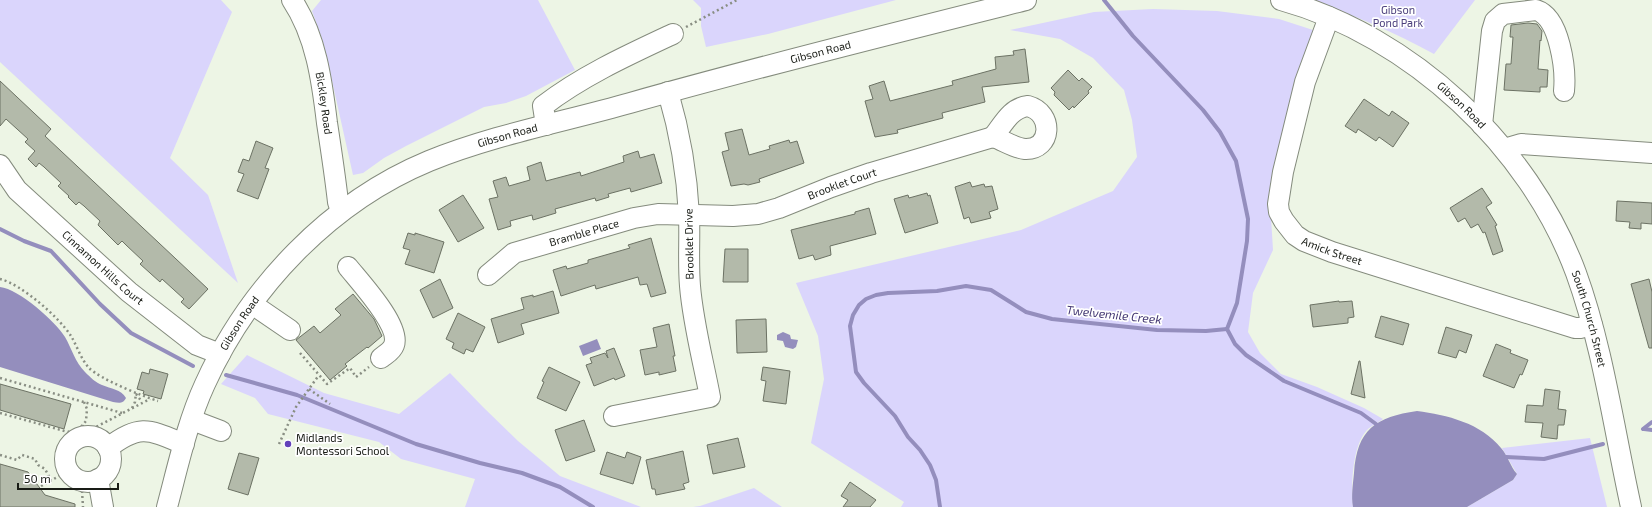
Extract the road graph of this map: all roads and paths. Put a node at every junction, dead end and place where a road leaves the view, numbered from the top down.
1 (737, 0) edge
2 (1026, 0) edge
3 (1284, 0) edge
4 (295, 1) edge
5 (994, 4) edge
6 (1329, 17) junction
7 (673, 34) joint
8 (1564, 91) dead end
9 (668, 92) junction
10 (546, 125) junction
11 (1482, 125) junction
12 (993, 137) dead end
13 (1504, 149) junction
14 (1652, 153) edge
15 (0, 165) edge
16 (341, 211) junction
17 (689, 216) junction
18 (348, 267) dead end
19 (488, 275) dead end
20 (0, 279) edge
21 (252, 304) junction
22 (1592, 325) junction
23 (290, 330) dead end
24 (300, 353) dead end
25 (220, 354) junction
26 (381, 358) joint
27 (319, 375) junction
28 (0, 378) edge
29 (309, 389) junction
30 (136, 393) junction
31 (151, 399) junction
32 (158, 401) dead end
33 (83, 402) junction
34 (142, 403) junction
35 (330, 404) dead end
36 (131, 408) junction
37 (0, 413) edge
38 (122, 413) junction
39 (614, 416) dead end
40 (192, 420) junction
41 (89, 430) junction
42 (221, 432) dead end
43 (184, 444) junction
44 (279, 444) dead end
45 (108, 448) junction
46 (0, 456) edge
47 (51, 480) junction
48 (41, 486) dead end
49 (88, 487) junction
50 (83, 507) edge
51 (103, 507) edge
52 (166, 507) edge
53 (1631, 507) edge

1 - 7 path
2 - 5 street, Gibson Road
3 - 6 street, Gibson Road
4 - 16 street, Bickley Road
5 - 9 street, Gibson Road
6 - 11 street, Gibson Road
6 - 22 street, Amick Street
7 - 10 street
8 - 11 street
9 - 10 street, Gibson Road
9 - 17 street, Brooklet Drive
10 - 16 street, Gibson Road
11 - 13 street, Gibson Road
12 - 17 street, Brooklet Court
13 - 14 street
13 - 22 street, South Church Street
15 - 25 street, Cinnamon Hills Court
16 - 21 street, Gibson Road
17 - 19 street, Bramble Place
17 - 39 street, Brooklet Drive
18 - 26 street
20 - 30 path
21 - 23 street
21 - 25 street, Gibson Road
22 - 53 street, South Church Street
24 - 27 path
25 - 40 street, Gibson Road
26 - 27 path
27 - 29 path
28 - 33 path
29 - 35 path
29 - 44 path
30 - 31 path
30 - 34 path
30 - 36 path
31 - 32 path
31 - 34 path
33 - 38 path
33 - 41 path
34 - 36 path
36 - 38 path
37 - 41 path
38 - 41 path
40 - 42 street
40 - 43 street, Gibson Road
41 - 45 street
41 - 49 street
43 - 45 street
43 - 52 street, Gibson Road
45 - 49 street
46 - 47 path
47 - 48 path
47 - 49 path
49 - 50 path
49 - 51 street

